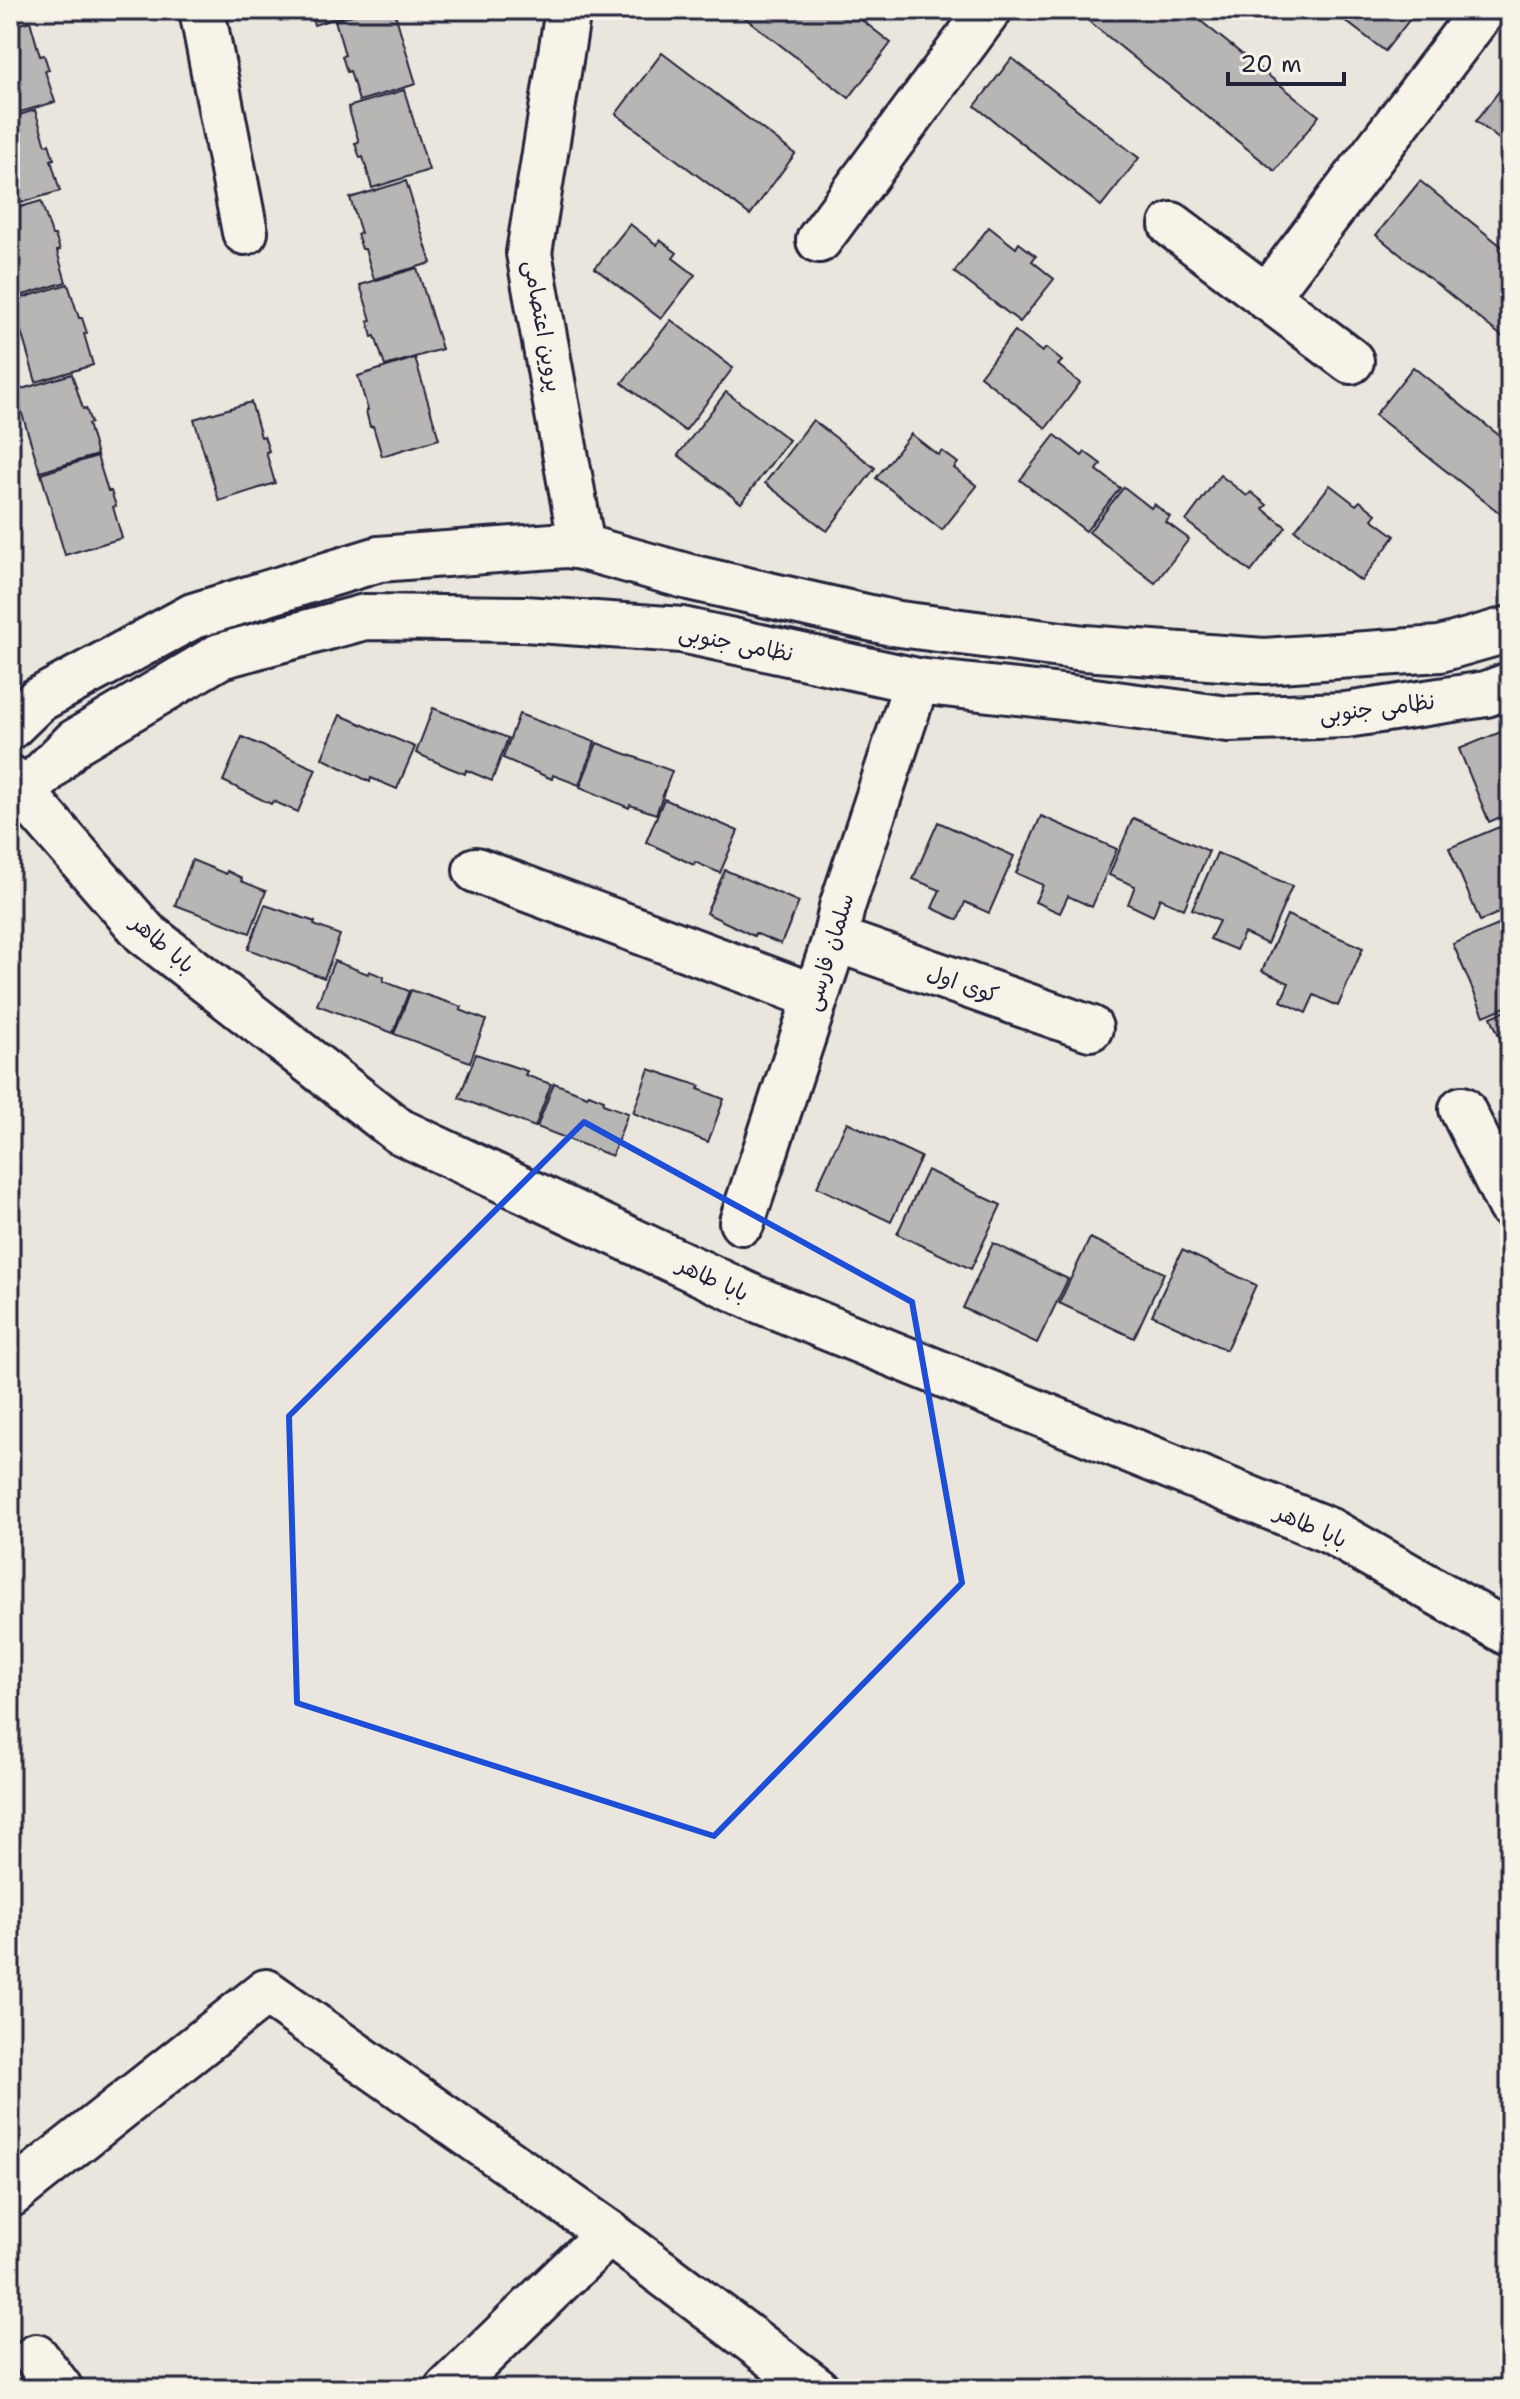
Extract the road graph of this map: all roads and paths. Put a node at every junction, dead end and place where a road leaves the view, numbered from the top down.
1 (202, 10) edge
2 (568, 10) edge
3 (989, 10) edge
4 (1483, 10) edge
5 (1172, 225) dead end
6 (245, 232) dead end
7 (819, 240) dead end
8 (1266, 297) junction
9 (1351, 361) dead end
10 (582, 547) junction
11 (1510, 629) edge
12 (917, 681) junction
13 (1510, 685) edge
14 (10, 727) edge
15 (14, 793) edge
16 (476, 870) dead end
17 (835, 939) junction
18 (816, 997) junction
19 (1090, 1028) dead end
20 (1462, 1109) dead end
21 (1510, 1206) edge
22 (742, 1222) dead end
23 (1510, 1634) edge
24 (10, 2195) edge
25 (609, 2233) junction
26 (448, 2389) edge
27 (817, 2389) edge

1 - 6 street
2 - 10 street, پروین اعتصامی
3 - 7 street
4 - 8 street
5 - 8 street
8 - 9 street
10 - 11 street
10 - 14 street
12 - 13 street, نظامی جنوبی
12 - 15 street, نظامی جنوبی
12 - 17 street, سلمان فارسی
15 - 23 street, بابا طاهر
16 - 18 street
17 - 18 street, سلمان فارسی
17 - 19 street, کوی اول
18 - 22 street, سلمان فارسی
20 - 21 street
24 - 25 street
25 - 26 street
25 - 27 street

